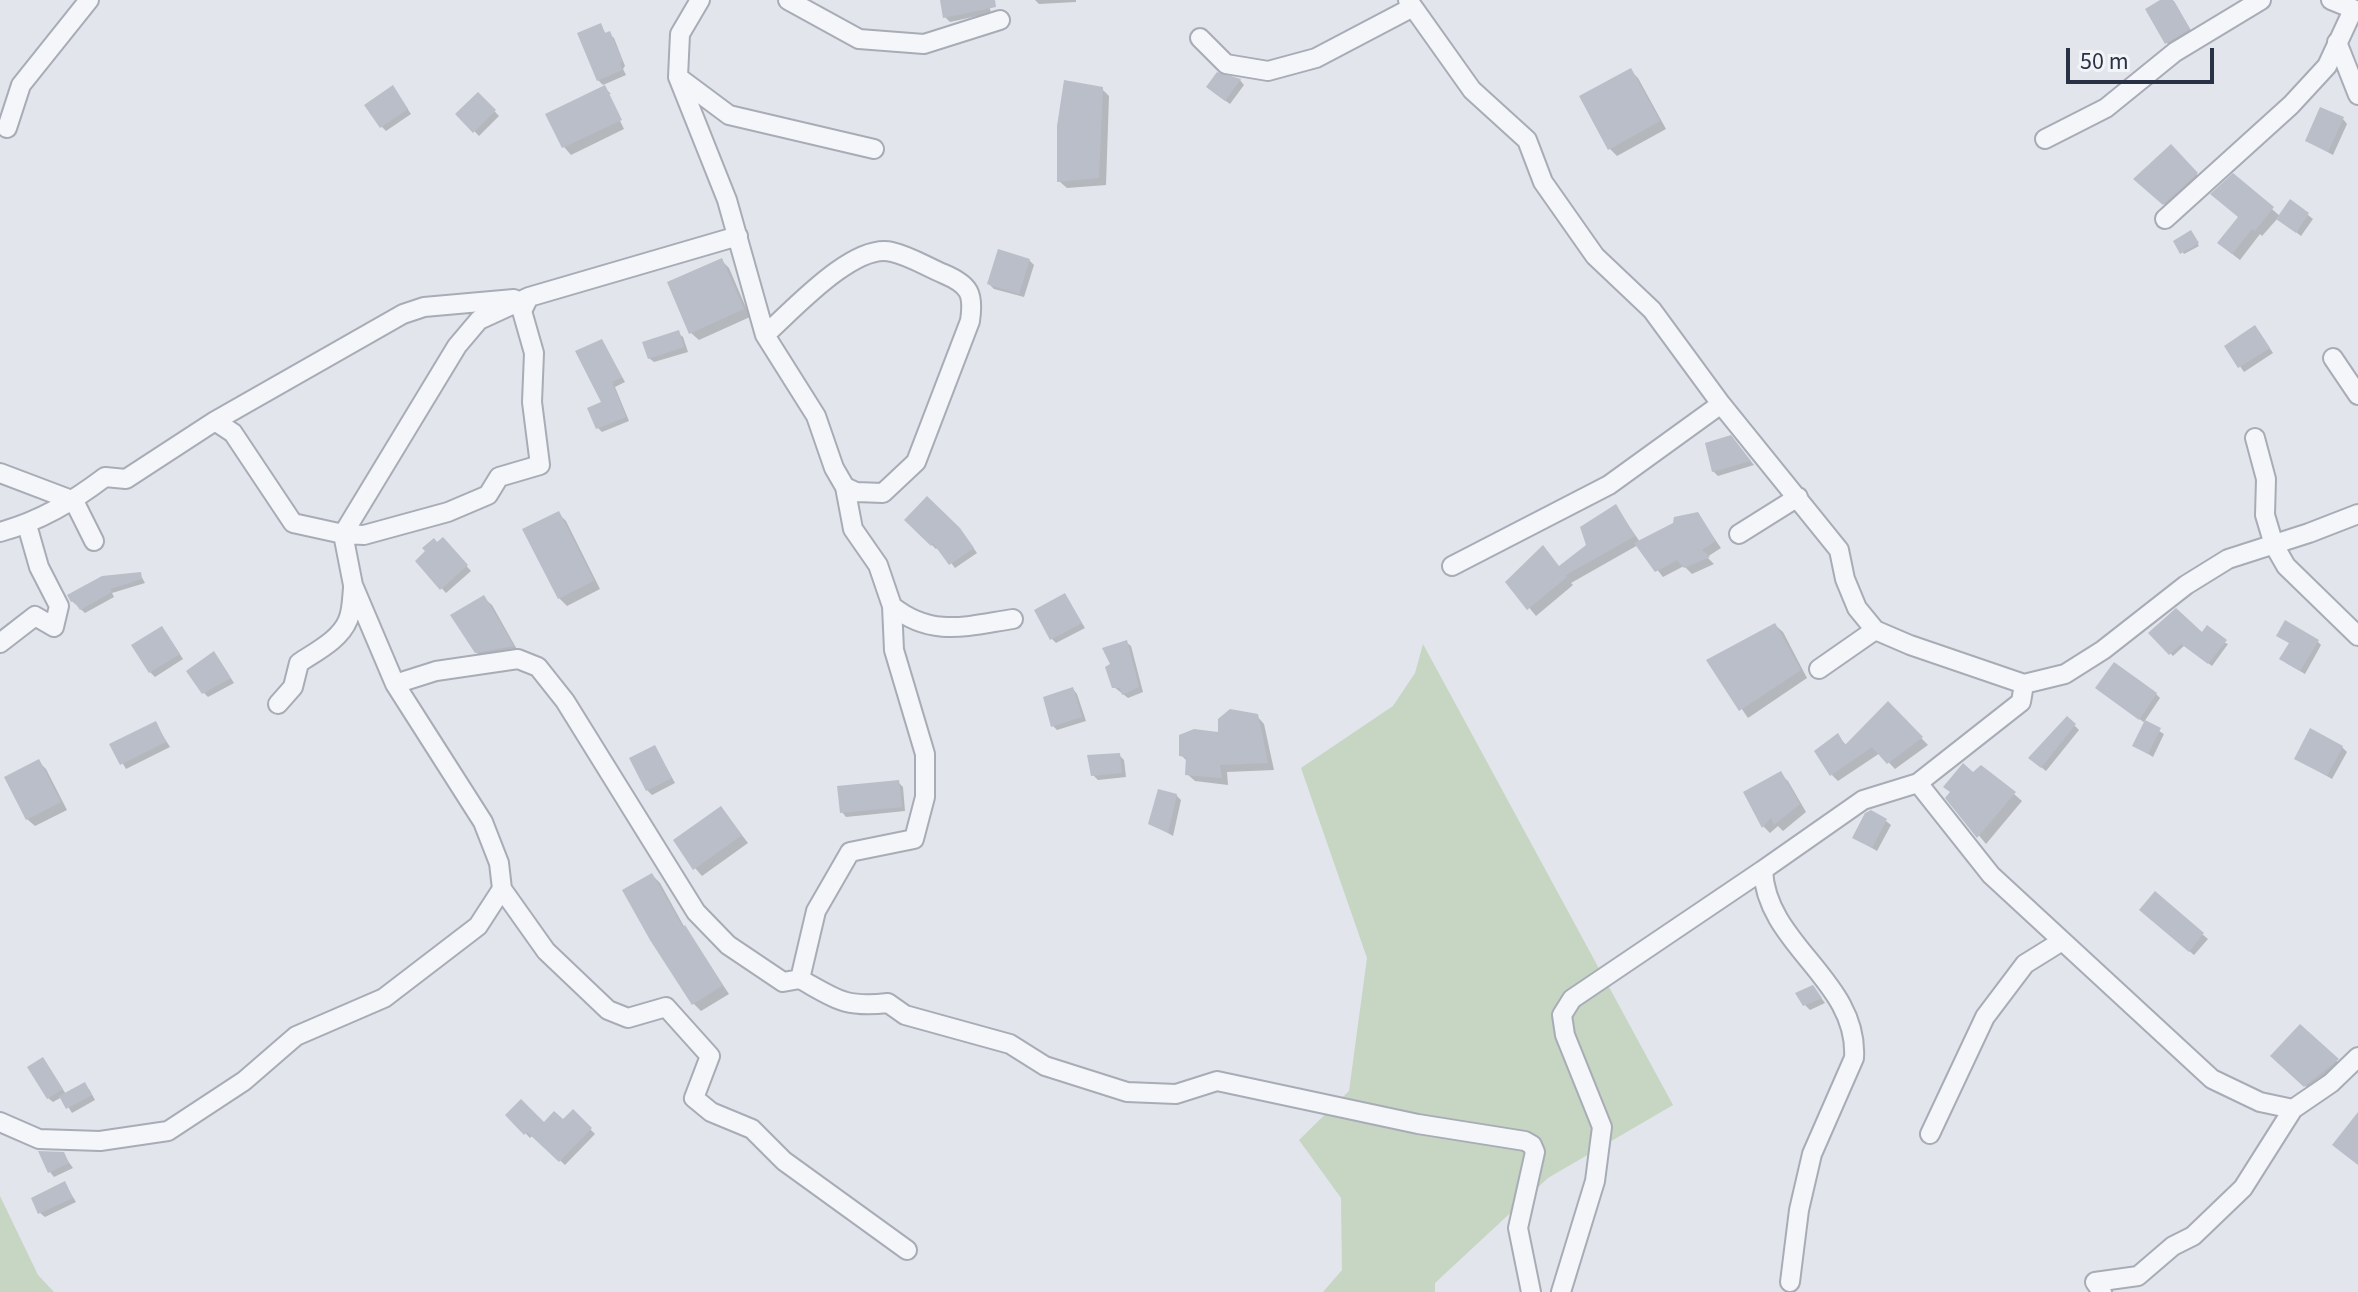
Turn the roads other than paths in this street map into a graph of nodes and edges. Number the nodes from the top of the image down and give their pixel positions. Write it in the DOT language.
graph roads {
  1 [pos="89,0"];
  2 [pos="700,0"];
  3 [pos="788,0"];
  4 [pos="2261,0"];
  5 [pos="2331,0"];
  6 [pos="1411,4"];
  7 [pos="2356,11"];
  8 [pos="1000,20"];
  9 [pos="1200,38"];
  10 [pos="2337,42"];
  11 [pos="678,77"];
  12 [pos="2358,95"];
  13 [pos="7,128"];
  14 [pos="2045,139"];
  15 [pos="874,149"];
  16 [pos="2165,219"];
  17 [pos="738,236"];
  18 [pos="529,297"];
  19 [pos="765,335"];
  20 [pos="2333,358"];
  21 [pos="2358,395"];
  22 [pos="1721,404"];
  23 [pos="215,421"];
  24 [pos="2255,438"];
  25 [pos="0,473"];
  26 [pos="845,487"];
  27 [pos="1798,497"];
  28 [pos="74,501"];
  29 [pos="2358,514"];
  30 [pos="27,525"];
  31 [pos="0,532"];
  32 [pos="343,534"];
  33 [pos="1739,534"];
  34 [pos="94,541"];
  35 [pos="2274,545"];
  36 [pos="1452,566"];
  37 [pos="353,585"];
  38 [pos="892,606"];
  39 [pos="1013,619"];
  40 [pos="1875,630"];
  41 [pos="2358,636"];
  42 [pos="0,643"];
  43 [pos="1819,669"];
  44 [pos="395,684"];
  45 [pos="2024,684"];
  46 [pos="278,704"];
  47 [pos="1918,783"];
  48 [pos="1763,870"];
  49 [pos="502,889"];
  50 [pos="2062,941"];
  51 [pos="800,979"];
  52 [pos="2358,1057"];
  53 [pos="2293,1109"];
  54 [pos="0,1122"];
  55 [pos="1930,1134"];
  56 [pos="907,1250"];
  57 [pos="1790,1282"];
  58 [pos="1531,1292"];
  59 [pos="1561,1292"];
  60 [pos="2102,1292"];
  1 -- 13 [label="street"];
  2 -- 11 [label="street"];
  3 -- 8 [label="street"];
  4 -- 14 [label="street"];
  5 -- 7 [label="street"];
  6 -- 9 [label="street"];
  6 -- 22 [label="street"];
  7 -- 10 [label="street"];
  10 -- 12 [label="street"];
  10 -- 16 [label="street"];
  11 -- 15 [label="street"];
  11 -- 17 [label="street"];
  17 -- 18 [label="street"];
  17 -- 19 [label="street"];
  18 -- 23 [label="street"];
  18 -- 32 [label="street"];
  18 -- 32 [label="street"];
  19 -- 26 [label="street"];
  19 -- 26 [label="street"];
  20 -- 21 [label="street"];
  22 -- 27 [label="street"];
  22 -- 36 [label="street"];
  23 -- 28 [label="street"];
  23 -- 32 [label="street"];
  24 -- 35 [label="street"];
  25 -- 28 [label="street"];
  26 -- 38 [label="street"];
  27 -- 33 [label="street"];
  27 -- 40 [label="street"];
  28 -- 30 [label="street"];
  28 -- 34 [label="street"];
  29 -- 35 [label="street"];
  30 -- 31 [label="street"];
  30 -- 42 [label="street"];
  32 -- 37 [label="street"];
  35 -- 41 [label="street"];
  35 -- 45 [label="street"];
  37 -- 44 [label="street"];
  37 -- 46 [label="street"];
  38 -- 39 [label="street"];
  38 -- 51 [label="street"];
  40 -- 43 [label="street"];
  40 -- 45 [label="street"];
  44 -- 49 [label="street"];
  44 -- 51 [label="street"];
  45 -- 47 [label="street"];
  47 -- 48 [label="street"];
  47 -- 50 [label="street"];
  48 -- 57 [label="street"];
  48 -- 59 [label="street"];
  49 -- 54 [label="street"];
  49 -- 56 [label="street"];
  50 -- 53 [label="street"];
  50 -- 55 [label="street"];
  51 -- 58 [label="street"];
  52 -- 53 [label="street"];
  53 -- 60 [label="street"];
}
